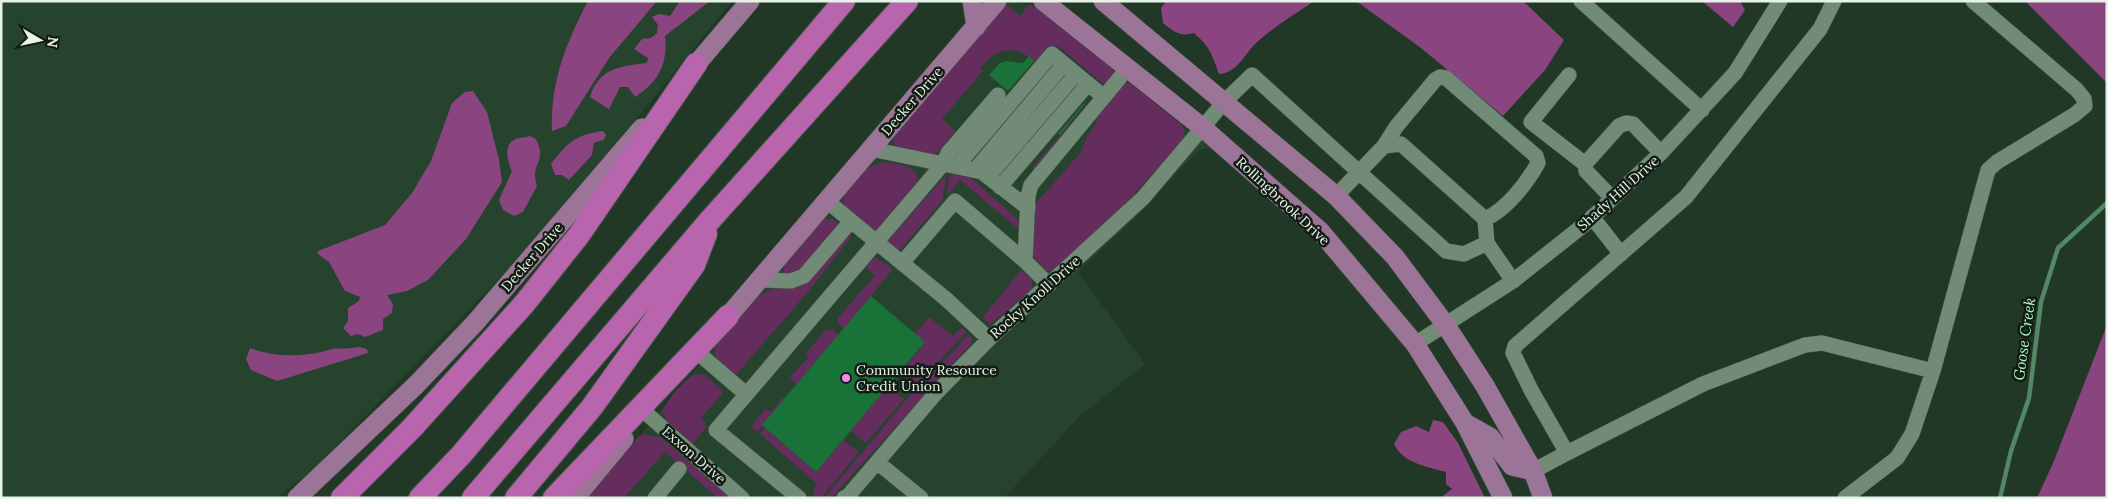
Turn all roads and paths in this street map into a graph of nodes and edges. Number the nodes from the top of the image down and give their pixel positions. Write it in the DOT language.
graph roads {
  1 [pos="750,1"];
  2 [pos="844,1"];
  3 [pos="972,1"];
  4 [pos="997,1"];
  5 [pos="1043,1"];
  6 [pos="1103,1"];
  7 [pos="1581,1"];
  8 [pos="1834,1"];
  9 [pos="1973,1"];
  10 [pos="1776,3"];
  11 [pos="903,6"];
  12 [pos="976,27"];
  13 [pos="696,64"];
  14 [pos="1127,70"];
  15 [pos="1569,75"];
  16 [pos="1080,77"];
  17 [pos="998,95"];
  18 [pos="1225,101"];
  19 [pos="1702,110"];
  20 [pos="1203,128"];
  21 [pos="1384,146"];
  22 [pos="871,149"];
  23 [pos="1661,153"];
  24 [pos="1585,164"];
  25 [pos="1359,171"];
  26 [pos="979,175"];
  27 [pos="1336,196"];
  28 [pos="1612,198"];
  29 [pos="827,201"];
  30 [pos="1028,208"];
  31 [pos="1592,217"];
  32 [pos="711,219"];
  33 [pos="1485,219"];
  34 [pos="851,221"];
  35 [pos="876,242"];
  36 [pos="1487,244"];
  37 [pos="1622,254"];
  38 [pos="1025,261"];
  39 [pos="902,263"];
  40 [pos="759,280"];
  41 [pos="1514,281"];
  42 [pos="1049,285"];
  43 [pos="728,316"];
  44 [pos="1445,324"];
  45 [pos="989,339"];
  46 [pos="1416,344"];
  47 [pos="698,352"];
  48 [pos="1933,371"];
  49 [pos="746,394"];
  50 [pos="646,413"];
  51 [pos="1465,423"];
  52 [pos="1567,453"];
  53 [pos="461,455"];
  54 [pos="877,462"];
  55 [pos="679,469"];
  56 [pos="1533,471"];
  57 [pos="847,497"];
  58 [pos="297,498"];
  59 [pos="342,498"];
  60 [pos="414,498"];
  61 [pos="420,498"];
  62 [pos="473,498"];
  63 [pos="516,498"];
  64 [pos="554,498"];
  65 [pos="575,498"];
  66 [pos="655,498"];
  67 [pos="742,498"];
  68 [pos="799,498"];
  69 [pos="921,498"];
  70 [pos="1503,498"];
  71 [pos="1544,498"];
  72 [pos="1846,498"];
  1 -- 13 [label="main road, Decker Drive"];
  2 -- 53 [label="highway"];
  3 -- 12 [label="main road"];
  4 -- 12 [label="main road, Decker Drive"];
  5 -- 14 [label="main road, Rollingbrook Drive"];
  6 -- 18 [label="main road"];
  7 -- 19 [label="street"];
  8 -- 37 [label="street"];
  9 -- 48 [label="street"];
  10 -- 19 [label="street, Shady Hill Drive"];
  11 -- 32 [label="highway"];
  12 -- 22 [label="main road, Decker Drive"];
  13 -- 58 [label="main road, Decker Drive"];
  13 -- 59 [label="highway"];
  14 -- 16 [label="street"];
  14 -- 20 [label="main road, Rollingbrook Drive"];
  15 -- 24 [label="street"];
  16 -- 26 [label="street"];
  16 -- 26 [label="street"];
  16 -- 26 [label="street"];
  16 -- 30 [label="street"];
  17 -- 26 [label="street"];
  18 -- 20 [label="street, Rocky Knoll Drive"];
  18 -- 25 [label="street, Rocky Knoll Drive"];
  18 -- 27 [label="main road"];
  19 -- 23 [label="street, Shady Hill Drive"];
  20 -- 42 [label="street, Rocky Knoll Drive"];
  20 -- 46 [label="main road, Rollingbrook Drive"];
  21 -- 25 [label="street"];
  21 -- 33 [label="street"];
  21 -- 33 [label="street"];
  22 -- 26 [label="street"];
  22 -- 29 [label="main road, Decker Drive"];
  23 -- 24 [label="street"];
  23 -- 28 [label="street, Shady Hill Drive"];
  24 -- 28 [label="street"];
  25 -- 27 [label="street"];
  25 -- 36 [label="street"];
  26 -- 30 [label="street"];
  26 -- 35 [label="street"];
  27 -- 44 [label="main road"];
  28 -- 31 [label="street, Shady Hill Drive"];
  29 -- 34 [label="street"];
  29 -- 40 [label="main road, Decker Drive"];
  30 -- 38 [label="street"];
  31 -- 37 [label="street"];
  31 -- 41 [label="street, Shady Hill Drive"];
  32 -- 62 [label="highway"];
  32 -- 63 [label="highway"];
  33 -- 36 [label="street"];
  34 -- 35 [label="street"];
  34 -- 40 [label="street"];
  35 -- 39 [label="street"];
  35 -- 49 [label="street"];
  36 -- 41 [label="street"];
  37 -- 52 [label="street"];
  38 -- 39 [label="street"];
  38 -- 42 [label="street"];
  39 -- 45 [label="street"];
  40 -- 43 [label="main road, Decker Drive"];
  41 -- 44 [label="street, Shady Hill Drive"];
  42 -- 45 [label="street, Rocky Knoll Drive"];
  43 -- 47 [label="main road, Decker Drive"];
  43 -- 64 [label="highway"];
  44 -- 46 [label="street, Shady Hill Drive"];
  44 -- 56 [label="main road"];
  45 -- 54 [label="street, Rocky Knoll Drive"];
  46 -- 51 [label="main road, Rollingbrook Drive"];
  47 -- 49 [label="street"];
  47 -- 50 [label="main road, Decker Drive"];
  48 -- 52 [label="street"];
  48 -- 72 [label="street"];
  49 -- 68 [label="street"];
  50 -- 65 [label="main road, Decker Drive"];
  50 -- 67 [label="street, Exxon Drive"];
  51 -- 56 [label="main road"];
  51 -- 70 [label="main road, Rollingbrook Drive"];
  52 -- 56 [label="street"];
  53 -- 60 [label="highway"];
  53 -- 61 [label="highway"];
  54 -- 57 [label="street, Rocky Knoll Drive"];
  54 -- 69 [label="street"];
  55 -- 66 [label="street"];
  56 -- 71 [label="main road"];
}
